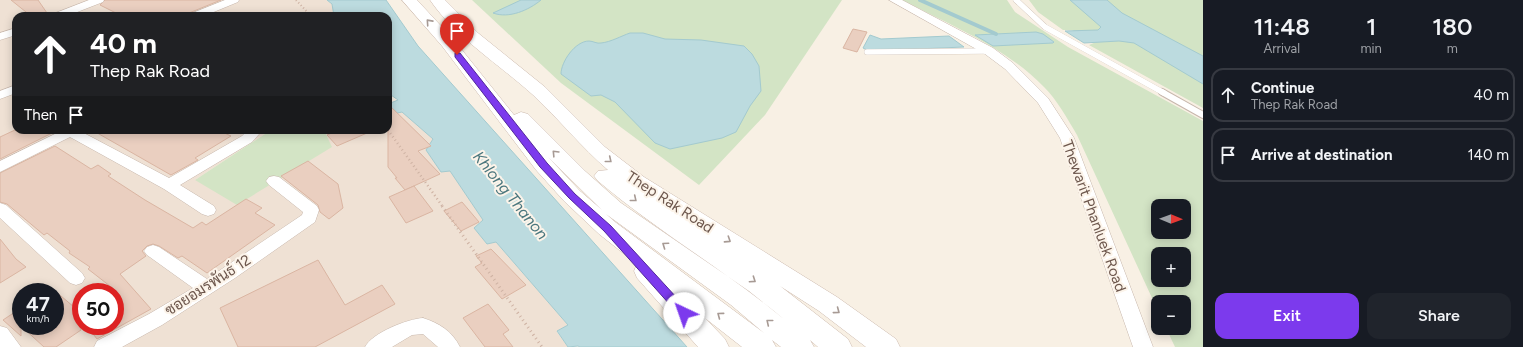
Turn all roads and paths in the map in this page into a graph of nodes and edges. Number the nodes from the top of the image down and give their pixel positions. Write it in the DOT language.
graph roads {
  1 [pos="99,0"];
  2 [pos="234,0"];
  3 [pos="296,0"];
  4 [pos="409,0"];
  5 [pos="437,0"];
  6 [pos="894,0"];
  7 [pos="1016,0"];
  8 [pos="68,12"];
  9 [pos="204,12"];
  10 [pos="306,12"];
  11 [pos="12,32"];
  12 [pos="472,36"];
  13 [pos="0,37"];
  14 [pos="448,43"];
  15 [pos="985,49"];
  16 [pos="867,52"];
  17 [pos="12,91"];
  18 [pos="0,96"];
  19 [pos="515,98"];
  20 [pos="1203,115"];
  21 [pos="67,134"];
  22 [pos="78,134"];
  23 [pos="253,134"];
  24 [pos="391,134"];
  25 [pos="0,167"];
  26 [pos="274,181"];
  27 [pos="169,185"];
  28 [pos="0,209"];
  29 [pos="208,210"];
  30 [pos="607,228"];
  31 [pos="154,251"];
  32 [pos="76,278"];
  33 [pos="206,288"];
  34 [pos="0,334"];
  35 [pos="10,347"];
  36 [pos="104,347"];
  37 [pos="375,347"];
  38 [pos="450,347"];
  39 [pos="542,347"];
  40 [pos="715,347"];
  41 [pos="762,347"];
  42 [pos="800,347"];
  43 [pos="838,347"];
  44 [pos="886,347"];
  45 [pos="1143,347"];
  1 -- 8 [label="street"];
  2 -- 9 [label="street"];
  3 -- 10 [label="path"];
  14 -- 4 [label="main road, Thep Rak Road, one-way"];
  5 -- 12 [label="main road, Thep Rak Road"];
  6 -- 15 [label="street, Thewarit Phanluek Road"];
  7 -- 20 [label="lane"];
  11 -- 13 [label="street"];
  12 -- 19 [label="main road, Thep Rak Road"];
  12 -- 44 [label="main road, Thep Rak Road, one-way"];
  14 -- 19 [label="main road, Thep Rak Road"];
  14 -- 30 [label="main road, Thep Rak Road"];
  15 -- 16 [label="lane"];
  15 -- 45 [label="street, Thewarit Phanluek Road"];
  17 -- 18 [label="street"];
  42 -- 19 [label="main road, Thep Rak Road, one-way"];
  19 -- 43 [label="main road, Thep Rak Road, one-way"];
  21 -- 25 [label="street"];
  22 -- 27 [label="street"];
  23 -- 27 [label="street"];
  24 -- 39 [label="path"];
  26 -- 33 [label="street, ซอยอมรพันธ์ 12"];
  27 -- 29 [label="street"];
  28 -- 32 [label="street"];
  30 -- 40 [label="main road"];
  41 -- 30 [label="main road, Thep Rak Road, one-way"];
  31 -- 33 [label="street"];
  33 -- 36 [label="street, ซอยอมรพันธ์ 12"];
  34 -- 35 [label="street"];
  37 -- 38 [label="street"];
}
